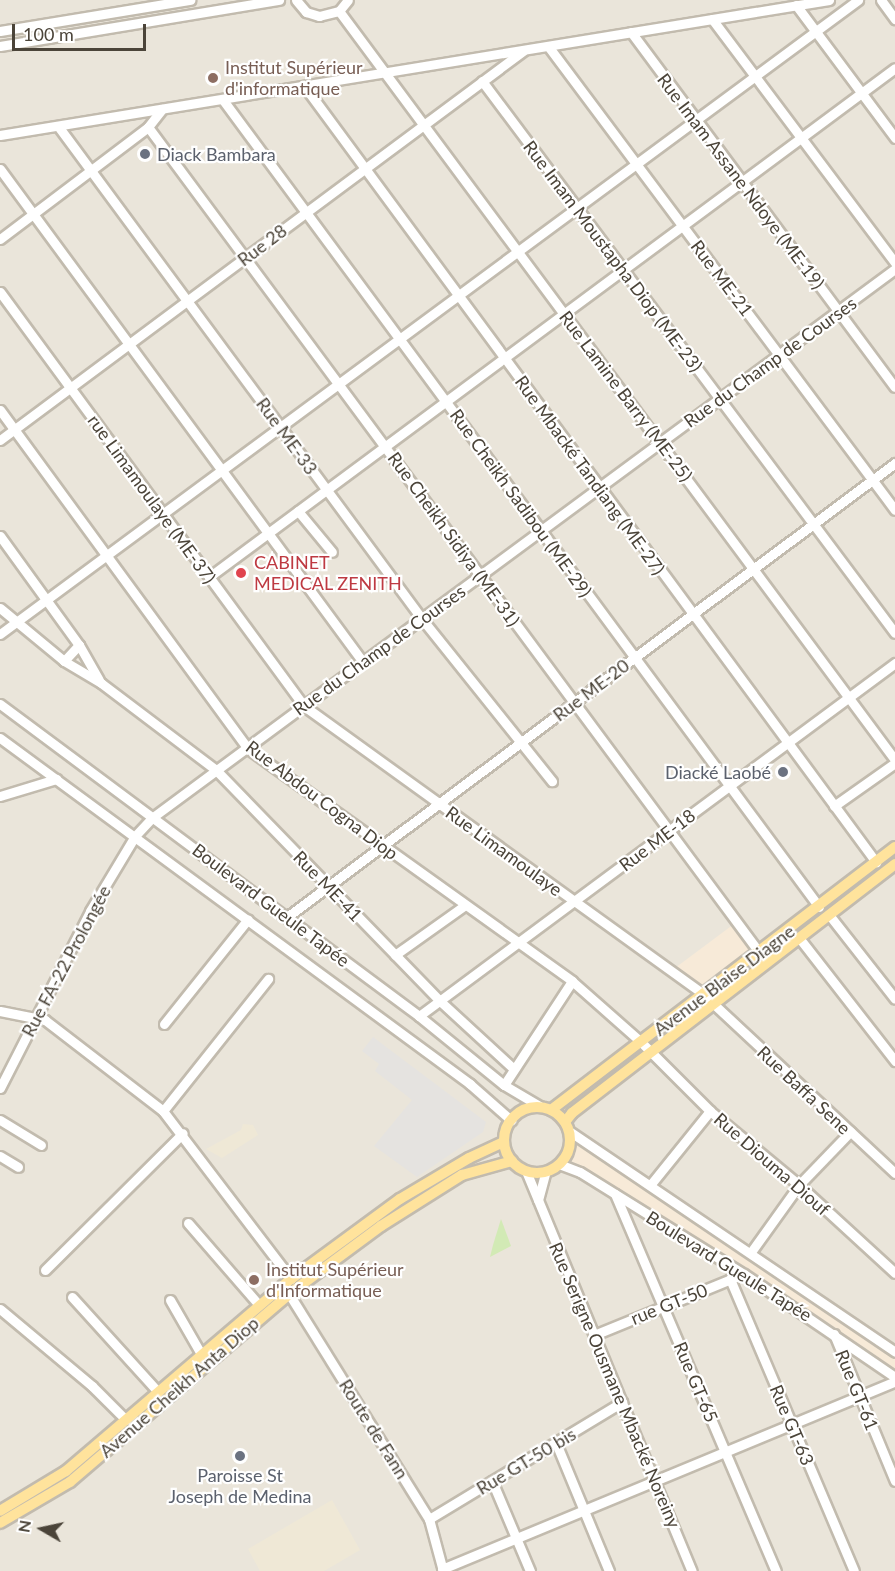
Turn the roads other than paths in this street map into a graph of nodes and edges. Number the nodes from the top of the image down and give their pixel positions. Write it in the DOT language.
graph roads {
  1 [pos="190,0"];
  2 [pos="279,0"];
  3 [pos="296,0"];
  4 [pos="348,0"];
  5 [pos="829,0"];
  6 [pos="858,0"];
  7 [pos="881,0"];
  8 [pos="796,5"];
  9 [pos="339,11"];
  10 [pos="712,19"];
  11 [pos="895,19"];
  12 [pos="815,31"];
  13 [pos="0,32"];
  14 [pos="630,32"];
  15 [pos="0,46"];
  16 [pos="548,46"];
  17 [pos="524,50"];
  18 [pos="895,68"];
  19 [pos="386,73"];
  20 [pos="755,76"];
  21 [pos="482,81"];
  22 [pos="305,87"];
  23 [pos="862,93"];
  24 [pos="223,100"];
  25 [pos="162,109"];
  26 [pos="695,120"];
  27 [pos="424,124"];
  28 [pos="58,126"];
  29 [pos="148,127"];
  30 [pos="0,135"];
  31 [pos="801,138"];
  32 [pos="895,138"];
  33 [pos="636,164"];
  34 [pos="365,168"];
  35 [pos="0,169"];
  36 [pos="91,170"];
  37 [pos="742,182"];
  38 [pos="577,207"];
  39 [pos="306,212"];
  40 [pos="33,214"];
  41 [pos="682,226"];
  42 [pos="0,239"];
  43 [pos="518,251"];
  44 [pos="245,257"];
  45 [pos="895,264"];
  46 [pos="895,269"];
  47 [pos="623,270"];
  48 [pos="0,292"];
  49 [pos="458,295"];
  50 [pos="188,300"];
  51 [pos="839,311"];
  52 [pos="564,314"];
  53 [pos="399,339"];
  54 [pos="128,345"];
  55 [pos="780,354"];
  56 [pos="504,358"];
  57 [pos="339,383"];
  58 [pos="71,387"];
  59 [pos="895,387"];
  60 [pos="720,399"];
  61 [pos="446,401"];
  62 [pos="0,410"];
  63 [pos="280,426"];
  64 [pos="15,429"];
  65 [pos="0,440"];
  66 [pos="660,443"];
  67 [pos="385,446"];
  68 [pos="895,464"];
  69 [pos="222,469"];
  70 [pos="873,480"];
  71 [pos="600,487"];
  72 [pos="327,489"];
  73 [pos="895,510"];
  74 [pos="297,511"];
  75 [pos="163,513"];
  76 [pos="814,524"];
  77 [pos="541,531"];
  78 [pos="268,532"];
  79 [pos="0,537"];
  80 [pos="332,552"];
  81 [pos="104,556"];
  82 [pos="753,569"];
  83 [pos="481,575"];
  84 [pos="209,576"];
  85 [pos="45,600"];
  86 [pos="0,608"];
  87 [pos="693,614"];
  88 [pos="422,619"];
  89 [pos="18,620"];
  90 [pos="895,633"];
  91 [pos="0,634"];
  92 [pos="79,645"];
  93 [pos="634,658"];
  94 [pos="64,661"];
  95 [pos="363,662"];
  96 [pos="895,663"];
  97 [pos="100,683"];
  98 [pos="849,698"];
  99 [pos="574,702"];
  100 [pos="0,705"];
  101 [pos="304,706"];
  102 [pos="0,738"];
  103 [pos="520,743"];
  104 [pos="788,743"];
  105 [pos="247,748"];
  106 [pos="895,761"];
  107 [pos="216,770"];
  108 [pos="56,779"];
  109 [pos="552,781"];
  110 [pos="729,786"];
  111 [pos="0,796"];
  112 [pos="438,804"];
  113 [pos="834,806"];
  114 [pos="153,817"];
  115 [pos="669,831"];
  116 [pos="135,836"];
  117 [pos="382,846"];
  118 [pos="895,847"];
  119 [pos="876,862"];
  120 [pos="895,864"];
  121 [pos="327,886"];
  122 [pos="574,902"];
  123 [pos="465,905"];
  124 [pos="819,907"];
  125 [pos="830,916"];
  126 [pos="287,917"];
  127 [pos="248,919"];
  128 [pos="800,939"];
  129 [pos="518,943"];
  130 [pos="759,952"];
  131 [pos="395,955"];
  132 [pos="268,979"];
  133 [pos="572,981"];
  134 [pos="704,995"];
  135 [pos="895,999"];
  136 [pos="440,1001"];
  137 [pos="713,1006"];
  138 [pos="0,1011"];
  139 [pos="38,1016"];
  140 [pos="419,1016"];
  141 [pos="164,1024"];
  142 [pos="641,1042"];
  143 [pos="650,1054"];
  144 [pos="895,1061"];
  145 [pos="514,1069"];
  146 [pos="590,1083"];
  147 [pos="504,1084"];
  148 [pos="0,1088"];
  149 [pos="598,1093"];
  150 [pos="546,1108"];
  151 [pos="163,1111"];
  152 [pos="710,1111"];
  153 [pos="0,1120"];
  154 [pos="511,1120"];
  155 [pos="567,1127"];
  156 [pos="850,1132"];
  157 [pos="183,1133"];
  158 [pos="504,1142"];
  159 [pos="41,1145"];
  160 [pos="0,1156"];
  161 [pos="512,1161"];
  162 [pos="559,1164"];
  163 [pos="18,1167"];
  164 [pos="526,1171"];
  165 [pos="546,1172"];
  166 [pos="895,1173"];
  167 [pos="651,1184"];
  168 [pos="799,1185"];
  169 [pos="615,1194"];
  170 [pos="538,1200"];
  171 [pos="188,1223"];
  172 [pos="751,1252"];
  173 [pos="45,1270"];
  174 [pos="895,1273"];
  175 [pos="744,1274"];
  176 [pos="291,1279"];
  177 [pos="730,1279"];
  178 [pos="289,1294"];
  179 [pos="72,1297"];
  180 [pos="171,1300"];
  181 [pos="259,1305"];
  182 [pos="664,1305"];
  183 [pos="0,1309"];
  184 [pos="834,1333"];
  185 [pos="594,1335"];
  186 [pos="895,1352"];
  187 [pos="201,1354"];
  188 [pos="895,1377"];
  189 [pos="895,1381"];
  190 [pos="158,1392"];
  191 [pos="860,1396"];
  192 [pos="622,1402"];
  193 [pos="126,1420"];
  194 [pos="792,1424"];
  195 [pos="556,1443"];
  196 [pos="725,1452"];
  197 [pos="655,1480"];
  198 [pos="492,1481"];
  199 [pos="895,1481"];
  200 [pos="585,1510"];
  201 [pos="0,1511"];
  202 [pos="429,1519"];
  203 [pos="0,1523"];
  204 [pos="516,1538"];
  205 [pos="443,1570"];
  206 [pos="530,1571"];
  207 [pos="609,1571"];
  208 [pos="692,1571"];
  209 [pos="776,1571"];
  210 [pos="854,1571"];
  1 -- 13 [label="street"];
  2 -- 15 [label="street"];
  3 -- 9 [label="street"];
  4 -- 9 [label="street"];
  5 -- 8 [label="street"];
  6 -- 12 [label="street"];
  7 -- 11 [label="street"];
  8 -- 10 [label="street"];
  8 -- 12 [label="street"];
  9 -- 19 [label="street, Rue Lamine Barry (ME-25)"];
  10 -- 14 [label="street"];
  10 -- 20 [label="street"];
  12 -- 20 [label="street"];
  12 -- 23 [label="street"];
  14 -- 16 [label="street"];
  14 -- 26 [label="street, Rue Imam Assane Ndoye (ME-19)"];
  16 -- 17 [label="street"];
  16 -- 33 [label="street, Rue ME-21"];
  17 -- 19 [label="street"];
  17 -- 21 [label="street, Rue 28"];
  18 -- 23 [label="street"];
  19 -- 22 [label="street"];
  19 -- 27 [label="street, Rue Lamine Barry (ME-25)"];
  20 -- 26 [label="street"];
  20 -- 31 [label="street"];
  21 -- 27 [label="street, Rue 28"];
  21 -- 38 [label="street, Rue Imam Moustapha Diop (ME-23)"];
  22 -- 24 [label="street"];
  22 -- 34 [label="street, Rue Mbacké Tandiang (ME-27)"];
  23 -- 31 [label="street"];
  23 -- 32 [label="street"];
  24 -- 25 [label="street"];
  24 -- 39 [label="street, Rue Cheikh Sadibou (ME-29)"];
  25 -- 28 [label="street"];
  25 -- 29 [label="street"];
  26 -- 33 [label="street"];
  26 -- 37 [label="street, Rue Imam Assane Ndoye (ME-19)"];
  27 -- 34 [label="street, Rue 28"];
  27 -- 43 [label="street, Rue Lamine Barry (ME-25)"];
  28 -- 30 [label="street"];
  28 -- 36 [label="street, Rue ME-33"];
  29 -- 36 [label="street"];
  29 -- 44 [label="street, Rue Cheikh Sidiya (ME-31)"];
  31 -- 37 [label="street"];
  31 -- 45 [label="street"];
  33 -- 38 [label="street"];
  33 -- 41 [label="street, Rue ME-21"];
  34 -- 39 [label="street, Rue 28"];
  34 -- 49 [label="street, Rue Mbacké Tandiang (ME-27)"];
  35 -- 40 [label="street"];
  36 -- 40 [label="street"];
  36 -- 50 [label="street, Rue ME-33"];
  37 -- 41 [label="street"];
  37 -- 51 [label="street, Rue Imam Assane Ndoye (ME-19)"];
  38 -- 43 [label="street"];
  38 -- 47 [label="street, Rue Imam Moustapha Diop (ME-23)"];
  39 -- 44 [label="street, Rue 28"];
  39 -- 53 [label="street, Rue Cheikh Sadibou (ME-29)"];
  40 -- 42 [label="street"];
  40 -- 54 [label="street"];
  41 -- 47 [label="street"];
  41 -- 55 [label="street, Rue ME-21"];
  43 -- 49 [label="street"];
  43 -- 52 [label="street, Rue Lamine Barry (ME-25)"];
  44 -- 50 [label="street, Rue 28"];
  44 -- 57 [label="street, Rue Cheikh Sidiya (ME-31)"];
  46 -- 51 [label="street, Rue du Champ de Courses"];
  47 -- 52 [label="street"];
  47 -- 60 [label="street, Rue Imam Moustapha Diop (ME-23)"];
  48 -- 58 [label="street, rue Limamoulaye (ME-37)"];
  49 -- 53 [label="street"];
  49 -- 56 [label="street, Rue Mbacké Tandiang (ME-27)"];
  50 -- 54 [label="street, Rue 28"];
  50 -- 63 [label="street, Rue ME-33"];
  51 -- 55 [label="street, Rue du Champ de Courses"];
  51 -- 59 [label="street, Rue Imam Assane Ndoye (ME-19)"];
  52 -- 56 [label="street"];
  52 -- 66 [label="street, Rue Lamine Barry (ME-25)"];
  53 -- 57 [label="street"];
  53 -- 61 [label="street, Rue Cheikh Sadibou (ME-29)"];
  54 -- 58 [label="street, Rue 28"];
  54 -- 69 [label="street"];
  55 -- 60 [label="street, Rue du Champ de Courses"];
  55 -- 70 [label="street, Rue ME-21"];
  56 -- 61 [label="street"];
  56 -- 71 [label="street, Rue Mbacké Tandiang (ME-27)"];
  57 -- 63 [label="street"];
  57 -- 67 [label="street, Rue Cheikh Sidiya (ME-31)"];
  58 -- 64 [label="street, Rue 28"];
  58 -- 75 [label="street, rue Limamoulaye (ME-37)"];
  60 -- 66 [label="street, Rue du Champ de Courses"];
  60 -- 76 [label="street, Rue Imam Moustapha Diop (ME-23)"];
  61 -- 67 [label="street"];
  61 -- 77 [label="street, Rue Cheikh Sadibou (ME-29)"];
  62 -- 64 [label="street, Rue Abdou Cogna Diop"];
  63 -- 69 [label="street"];
  63 -- 72 [label="street, Rue ME-33"];
  64 -- 65 [label="street, Rue 28"];
  64 -- 81 [label="street, Rue Abdou Cogna Diop"];
  66 -- 71 [label="street, Rue du Champ de Courses"];
  66 -- 82 [label="street, Rue Lamine Barry (ME-25)"];
  67 -- 72 [label="street"];
  67 -- 83 [label="street, Rue Cheikh Sidiya (ME-31)"];
  68 -- 70 [label="street, Rue ME-20"];
  69 -- 75 [label="street"];
  69 -- 78 [label="street"];
  70 -- 73 [label="street, Rue ME-21"];
  70 -- 76 [label="street, Rue ME-20"];
  71 -- 77 [label="street, Rue du Champ de Courses"];
  71 -- 87 [label="street, Rue Mbacké Tandiang (ME-27)"];
  72 -- 74 [label="street"];
  72 -- 88 [label="street, Rue ME-33"];
  74 -- 78 [label="street"];
  74 -- 80 [label="street"];
  75 -- 81 [label="street"];
  75 -- 84 [label="street, rue Limamoulaye (ME-37)"];
  76 -- 82 [label="street, Rue ME-20"];
  76 -- 90 [label="street, Rue Imam Moustapha Diop (ME-23)"];
  77 -- 83 [label="street, Rue du Champ de Courses"];
  77 -- 93 [label="street, Rue Cheikh Sadibou (ME-29)"];
  78 -- 84 [label="street"];
  78 -- 95 [label="street"];
  79 -- 85 [label="street"];
  81 -- 85 [label="street"];
  81 -- 105 [label="street, Rue Abdou Cogna Diop"];
  82 -- 87 [label="street, Rue ME-20"];
  82 -- 98 [label="street, Rue Lamine Barry (ME-25)"];
  83 -- 88 [label="street, Rue du Champ de Courses"];
  83 -- 99 [label="street, Rue Cheikh Sidiya (ME-31)"];
  84 -- 101 [label="street, rue Limamoulaye (ME-37)"];
  85 -- 89 [label="street"];
  85 -- 92 [label="street"];
  86 -- 89 [label="street, Rue ME-41"];
  87 -- 93 [label="street, Rue ME-20"];
  87 -- 104 [label="street, Rue Mbacké Tandiang (ME-27)"];
  88 -- 95 [label="street, Rue du Champ de Courses"];
  88 -- 103 [label="street, Rue ME-33"];
  89 -- 91 [label="street"];
  89 -- 94 [label="street, Rue ME-41"];
  92 -- 94 [label="street"];
  92 -- 97 [label="street"];
  93 -- 99 [label="street, Rue ME-20"];
  93 -- 110 [label="street, Rue Cheikh Sadibou (ME-29)"];
  94 -- 97 [label="street, Rue ME-41"];
  95 -- 101 [label="street, Rue du Champ de Courses"];
  96 -- 98 [label="street, Rue ME-18"];
  97 -- 107 [label="street, Rue ME-41"];
  98 -- 104 [label="street, Rue ME-18"];
  98 -- 106 [label="street, Rue Lamine Barry (ME-25)"];
  99 -- 103 [label="street, Rue ME-20"];
  99 -- 115 [label="street, Rue Cheikh Sidiya (ME-31)"];
  100 -- 114 [label="street, Boulevard Gueule Tapée"];
  101 -- 105 [label="street, Rue du Champ de Courses"];
  101 -- 112 [label="street, Rue Limamoulaye"];
  102 -- 108 [label="street, Boulevard Gueule Tapée"];
  103 -- 109 [label="street, Rue ME-33"];
  103 -- 112 [label="street, Rue ME-20"];
  104 -- 110 [label="street, Rue ME-18"];
  104 -- 113 [label="street, Rue Mbacké Tandiang (ME-27)"];
  105 -- 107 [label="street, Rue du Champ de Courses"];
  105 -- 117 [label="street, Rue Abdou Cogna Diop"];
  106 -- 113 [label="street"];
  107 -- 114 [label="street, Rue du Champ de Courses"];
  107 -- 121 [label="street, Rue ME-41"];
  108 -- 111 [label="street"];
  108 -- 116 [label="street, Boulevard Gueule Tapée"];
  110 -- 115 [label="street, Rue ME-18"];
  110 -- 124 [label="street, Rue Cheikh Sadibou (ME-29)"];
  112 -- 117 [label="street, Rue ME-20"];
  112 -- 122 [label="street, Rue Limamoulaye"];
  113 -- 119 [label="street, Rue Mbacké Tandiang (ME-27)"];
  114 -- 116 [label="street, Rue FA-22 Prolongée"];
  114 -- 126 [label="street, Boulevard Gueule Tapée"];
  115 -- 122 [label="street, Rue ME-18"];
  115 -- 130 [label="street, Rue Cheikh Sidiya (ME-31)"];
  116 -- 127 [label="street, Boulevard Gueule Tapée"];
  116 -- 139 [label="street, Rue FA-22 Prolongée"];
  117 -- 121 [label="street, Rue ME-20"];
  117 -- 123 [label="street, Rue Abdou Cogna Diop"];
  118 -- 119 [label="main road, Avenue Blaise Diagne"];
  119 -- 124 [label="main road, Avenue Blaise Diagne"];
  120 -- 125 [label="main road, Avenue Blaise Diagne"];
  121 -- 126 [label="street, Rue ME-20"];
  121 -- 131 [label="street, Rue ME-41"];
  122 -- 129 [label="street, Rue ME-18"];
  122 -- 134 [label="street, Rue Limamoulaye"];
  123 -- 129 [label="street, Rue Abdou Cogna Diop"];
  123 -- 131 [label="street"];
  124 -- 130 [label="main road, Avenue Blaise Diagne"];
  125 -- 128 [label="main road, Avenue Blaise Diagne"];
  125 -- 135 [label="street"];
  126 -- 140 [label="street, Boulevard Gueule Tapée"];
  127 -- 141 [label="street"];
  127 -- 154 [label="street, Boulevard Gueule Tapée"];
  128 -- 137 [label="main road, Avenue Blaise Diagne"];
  128 -- 144 [label="street"];
  129 -- 133 [label="street, Rue Abdou Cogna Diop"];
  129 -- 136 [label="street, Rue ME-18"];
  130 -- 134 [label="main road, Avenue Blaise Diagne"];
  131 -- 136 [label="street, Rue ME-41"];
  132 -- 151 [label="street"];
  133 -- 142 [label="street, Rue Abdou Cogna Diop"];
  133 -- 145 [label="street"];
  134 -- 137 [label="street, Rue Limamoulaye"];
  134 -- 142 [label="main road, Avenue Blaise Diagne"];
  136 -- 140 [label="street, Rue ME-18"];
  136 -- 145 [label="street, Rue ME-41"];
  137 -- 143 [label="main road, Avenue Blaise Diagne"];
  137 -- 156 [label="street, Rue Baffa Sene"];
  138 -- 139 [label="street"];
  139 -- 148 [label="street, Rue FA-22 Prolongée"];
  139 -- 151 [label="street"];
  140 -- 147 [label="street, Boulevard Gueule Tapée"];
  142 -- 143 [label="street, Rue Diouma Diouf"];
  142 -- 146 [label="main road, Avenue Blaise Diagne"];
  143 -- 149 [label="main road, Avenue Blaise Diagne"];
  143 -- 152 [label="street, Rue Diouma Diouf"];
  145 -- 147 [label="street"];
  146 -- 149 [label="main road"];
  146 -- 150 [label="main road, Avenue Blaise Diagne"];
  147 -- 150 [label="street, Boulevard Gueule Tapée"];
  149 -- 155 [label="main road, Avenue Blaise Diagne"];
  150 -- 154 [label="main road"];
  150 -- 155 [label="main road"];
  151 -- 157 [label="street"];
  152 -- 167 [label="street"];
  152 -- 168 [label="street, Rue Diouma Diouf"];
  153 -- 159 [label="street"];
  154 -- 158 [label="main road"];
  155 -- 162 [label="main road"];
  155 -- 167 [label="street, Boulevard Gueule Tapée"];
  156 -- 166 [label="street, Rue Baffa Sene"];
  156 -- 168 [label="street"];
  157 -- 173 [label="street"];
  157 -- 176 [label="street"];
  158 -- 161 [label="main road"];
  158 -- 176 [label="main road, Avenue Cheikh Anta Diop"];
  160 -- 163 [label="street"];
  161 -- 164 [label="main road"];
  161 -- 178 [label="main road, Avenue Cheikh Anta Diop"];
  162 -- 165 [label="main road"];
  162 -- 169 [label="street, Boulevard Gueule Tapée"];
  164 -- 165 [label="main road"];
  164 -- 170 [label="street"];
  165 -- 170 [label="street"];
  167 -- 172 [label="street, Boulevard Gueule Tapée"];
  168 -- 172 [label="street"];
  168 -- 174 [label="street, Rue Diouma Diouf"];
  169 -- 175 [label="street, Boulevard Gueule Tapée"];
  169 -- 182 [label="street, Rue GT-65"];
  170 -- 185 [label="street, Rue Serigne Ousmane Mbacké Noreiny"];
  171 -- 181 [label="street"];
  172 -- 186 [label="street, Boulevard Gueule Tapée"];
  175 -- 177 [label="street, rue GT-50"];
  175 -- 184 [label="street, Boulevard Gueule Tapée"];
  176 -- 181 [label="main road, Avenue Cheikh Anta Diop"];
  177 -- 182 [label="street, rue GT-50"];
  177 -- 194 [label="street, Rue GT-63"];
  178 -- 202 [label="street, Route de Fann"];
  178 -- 203 [label="main road, Avenue Cheikh Anta Diop"];
  179 -- 190 [label="street"];
  180 -- 187 [label="street"];
  181 -- 187 [label="main road, Avenue Cheikh Anta Diop"];
  182 -- 185 [label="street, rue GT-50"];
  182 -- 196 [label="street, Rue GT-65"];
  183 -- 193 [label="street"];
  184 -- 188 [label="street, Boulevard Gueule Tapée"];
  184 -- 191 [label="street, Rue GT-61"];
  185 -- 192 [label="street, Rue Serigne Ousmane Mbacké Noreiny"];
  187 -- 190 [label="main road, Avenue Cheikh Anta Diop"];
  189 -- 191 [label="street"];
  190 -- 193 [label="main road, Avenue Cheikh Anta Diop"];
  191 -- 194 [label="street"];
  191 -- 199 [label="street, Rue GT-61"];
  192 -- 195 [label="street, Rue GT-50 bis"];
  192 -- 197 [label="street, Rue Serigne Ousmane Mbacké Noreiny"];
  193 -- 201 [label="main road, Avenue Cheikh Anta Diop"];
  194 -- 196 [label="street"];
  194 -- 210 [label="street, Rue GT-63"];
  195 -- 198 [label="street, Rue GT-50 bis"];
  195 -- 200 [label="street"];
  196 -- 197 [label="street"];
  196 -- 209 [label="street, Rue GT-65"];
  197 -- 200 [label="street"];
  197 -- 208 [label="street, Rue Serigne Ousmane Mbacké Noreiny"];
  198 -- 202 [label="street, Rue GT-50 bis"];
  198 -- 204 [label="street"];
  200 -- 204 [label="street"];
  200 -- 207 [label="street"];
  202 -- 205 [label="street, Route de Fann"];
  204 -- 205 [label="street"];
  204 -- 206 [label="street"];
}
